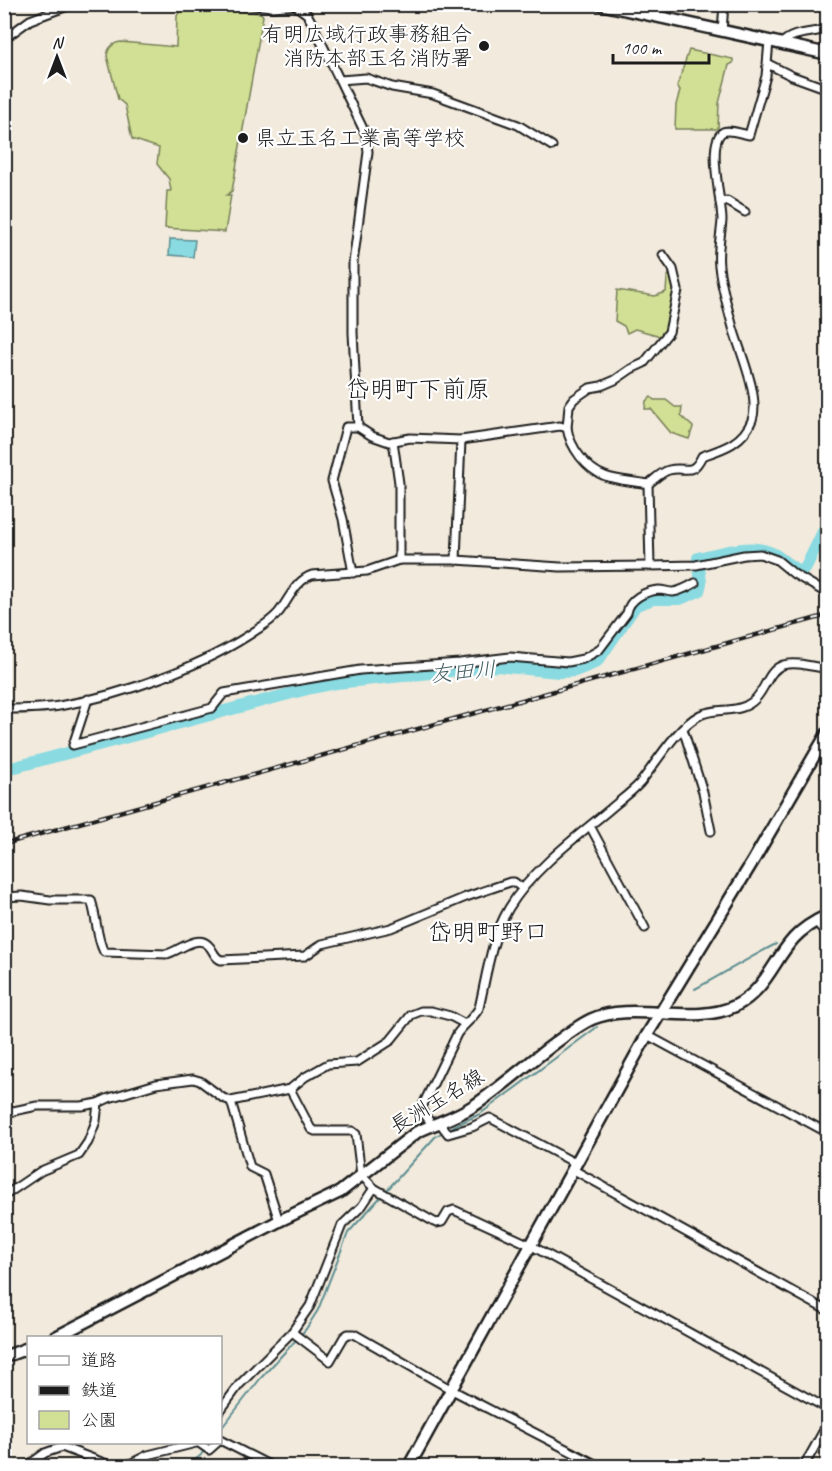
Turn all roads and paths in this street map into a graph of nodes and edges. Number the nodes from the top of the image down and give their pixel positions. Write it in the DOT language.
graph roads {
  1 [pos="73,4"];
  2 [pos="242,4"];
  3 [pos="600,4"];
  4 [pos="724,4"];
  5 [pos="297,5"];
  6 [pos="274,6"];
  7 [pos="828,29"];
  8 [pos="722,31"];
  9 [pos="4,39"];
  10 [pos="769,41"];
  11 [pos="782,44"];
  12 [pos="828,54"];
  13 [pos="768,64"];
  14 [pos="340,80"];
  15 [pos="828,89"];
  16 [pos="552,146"];
  17 [pos="720,202"];
  18 [pos="745,212"];
  19 [pos="663,255"];
  20 [pos="358,428"];
  21 [pos="567,428"];
  22 [pos="461,440"];
  23 [pos="393,441"];
  24 [pos="648,484"];
  25 [pos="399,560"];
  26 [pos="456,560"];
  27 [pos="650,566"];
  28 [pos="353,573"];
  29 [pos="695,583"];
  30 [pos="828,594"];
  31 [pos="828,669"];
  32 [pos="88,699"];
  33 [pos="4,709"];
  34 [pos="683,729"];
  35 [pos="828,732"];
  36 [pos="590,826"];
  37 [pos="711,831"];
  38 [pos="522,888"];
  39 [pos="4,897"];
  40 [pos="828,915"];
  41 [pos="815,921"];
  42 [pos="645,928"];
  43 [pos="828,940"];
  44 [pos="661,1013"];
  45 [pos="465,1023"];
  46 [pos="647,1035"];
  47 [pos="290,1089"];
  48 [pos="231,1101"];
  49 [pos="98,1103"];
  50 [pos="4,1113"];
  51 [pos="440,1127"];
  52 [pos="828,1133"];
  53 [pos="573,1166"];
  54 [pos="361,1175"];
  55 [pos="374,1188"];
  56 [pos="4,1196"];
  57 [pos="279,1221"];
  58 [pos="530,1245"];
  59 [pos="828,1311"];
  60 [pos="58,1336"];
  61 [pos="296,1336"];
  62 [pos="27,1348"];
  63 [pos="4,1357"];
  64 [pos="452,1390"];
  65 [pos="222,1408"];
  66 [pos="828,1409"];
  67 [pos="828,1423"];
  68 [pos="222,1442"];
  69 [pos="203,1446"];
  70 [pos="828,1459"];
  71 [pos="27,1467"];
  72 [pos="112,1467"];
  73 [pos="126,1467"];
  74 [pos="271,1467"];
  75 [pos="409,1467"];
  76 [pos="599,1467"];
  77 [pos="804,1467"];
  78 [pos="823,1467"];
  1 -- 9 [label="street"];
  2 -- 6 [label="street"];
  3 -- 8 [label="main road"];
  4 -- 8 [label="street"];
  5 -- 6 [label="street"];
  5 -- 14 [label="street"];
  7 -- 11 [label="street"];
  8 -- 10 [label="main road"];
  10 -- 11 [label="main road"];
  10 -- 13 [label="street"];
  11 -- 12 [label="main road"];
  13 -- 15 [label="street"];
  13 -- 17 [label="street"];
  14 -- 16 [label="street"];
  14 -- 20 [label="street"];
  17 -- 18 [label="street"];
  17 -- 24 [label="street"];
  19 -- 21 [label="street"];
  20 -- 23 [label="street"];
  20 -- 28 [label="street"];
  21 -- 22 [label="street"];
  21 -- 24 [label="street"];
  22 -- 23 [label="street"];
  22 -- 26 [label="street"];
  23 -- 25 [label="street"];
  24 -- 27 [label="street"];
  25 -- 26 [label="street"];
  25 -- 28 [label="street"];
  26 -- 27 [label="street"];
  27 -- 30 [label="street"];
  28 -- 32 [label="street"];
  29 -- 32 [label="street"];
  31 -- 34 [label="street"];
  32 -- 33 [label="street"];
  34 -- 36 [label="street"];
  34 -- 37 [label="street"];
  35 -- 44 [label="main road"];
  36 -- 38 [label="street"];
  36 -- 42 [label="street"];
  38 -- 39 [label="street"];
  38 -- 45 [label="street"];
  40 -- 41 [label="main road, 長洲玉名線"];
  41 -- 43 [label="street"];
  41 -- 44 [label="main road, 長洲玉名線"];
  44 -- 46 [label="main road"];
  44 -- 51 [label="main road, 長洲玉名線"];
  45 -- 47 [label="street"];
  45 -- 51 [label="street"];
  46 -- 52 [label="street"];
  46 -- 53 [label="main road"];
  47 -- 48 [label="street"];
  47 -- 54 [label="street"];
  48 -- 49 [label="street"];
  48 -- 57 [label="street"];
  49 -- 50 [label="street"];
  49 -- 56 [label="street"];
  51 -- 53 [label="street"];
  51 -- 54 [label="main road, 長洲玉名線"];
  53 -- 58 [label="main road"];
  53 -- 59 [label="street"];
  54 -- 55 [label="street"];
  54 -- 57 [label="main road, 長洲玉名線"];
  55 -- 58 [label="street"];
  55 -- 61 [label="street"];
  57 -- 60 [label="main road, 長洲玉名線"];
  58 -- 64 [label="main road"];
  58 -- 66 [label="street"];
  61 -- 64 [label="street"];
  61 -- 65 [label="street"];
  62 -- 63 [label="main road"];
  64 -- 75 [label="main road"];
  64 -- 76 [label="street"];
  67 -- 77 [label="street"];
  68 -- 74 [label="street"];
  69 -- 73 [label="street"];
  70 -- 78 [label="street"];
  71 -- 72 [label="street"];
}
